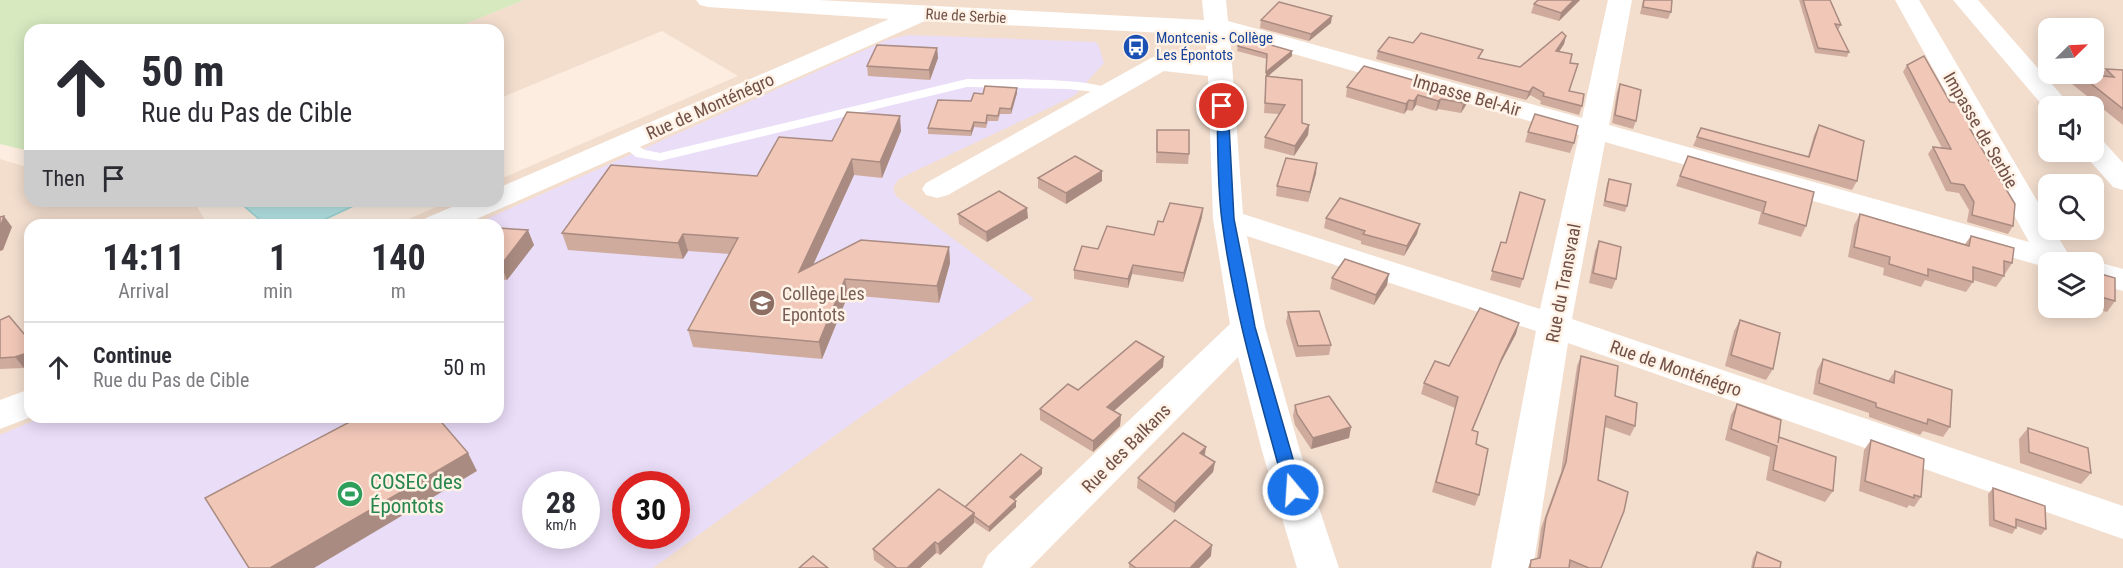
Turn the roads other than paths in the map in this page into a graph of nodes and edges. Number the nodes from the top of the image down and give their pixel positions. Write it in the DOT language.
graph roads {
  1 [pos="708,0"];
  2 [pos="1620,0"];
  3 [pos="1907,0"];
  4 [pos="1965,0"];
  5 [pos="1215,13"];
  6 [pos="922,14"];
  7 [pos="1152,26"];
  8 [pos="1160,63"];
  9 [pos="1221,68"];
  10 [pos="1107,92"];
  11 [pos="2049,96"];
  12 [pos="1594,130"];
  13 [pos="626,143"];
  14 [pos="2104,159"];
  15 [pos="2123,181"];
  16 [pos="937,189"];
  17 [pos="504,196"];
  18 [pos="478,207"];
  19 [pos="451,219"];
  20 [pos="1228,219"];
  21 [pos="2055,252"];
  22 [pos="2038,255"];
  23 [pos="2104,275"];
  24 [pos="2123,280"];
  25 [pos="1554,325"];
  26 [pos="1248,327"];
  27 [pos="24,405"];
  28 [pos="0,415"];
  29 [pos="2123,522"];
  30 [pos="1004,568"];
  31 [pos="1318,568"];
  32 [pos="1512,568"];
  1 -- 6 [label="street, Rue de Serbie"];
  2 -- 12 [label="street, Rue du Transvaal"];
  3 -- 21 [label="street, Impasse de Serbie"];
  4 -- 11 [label="street"];
  5 -- 7 [label="street, Impasse Bel-Air"];
  5 -- 9 [label="street"];
  5 -- 12 [label="street, Impasse Bel-Air"];
  6 -- 7 [label="street, Rue de Serbie"];
  6 -- 13 [label="street, Rue de Monténégro"];
  7 -- 8 [label="street"];
  8 -- 9 [label="street"];
  8 -- 10 [label="street"];
  9 -- 20 [label="street"];
  10 -- 13 [label="lane"];
  10 -- 16 [label="street"];
  12 -- 22 [label="street, Impasse Bel-Air"];
  12 -- 25 [label="street, Rue du Transvaal"];
  13 -- 17 [label="street, Rue de Monténégro"];
  14 -- 15 [label="street"];
  18 -- 19 [label="street"];
  20 -- 25 [label="street, Rue de Monténégro"];
  20 -- 26 [label="street"];
  23 -- 24 [label="street"];
  25 -- 29 [label="street, Rue de Monténégro"];
  25 -- 32 [label="street, Rue du Transvaal"];
  26 -- 30 [label="street, Rue des Balkans"];
  26 -- 31 [label="street"];
  27 -- 28 [label="street"];
}
